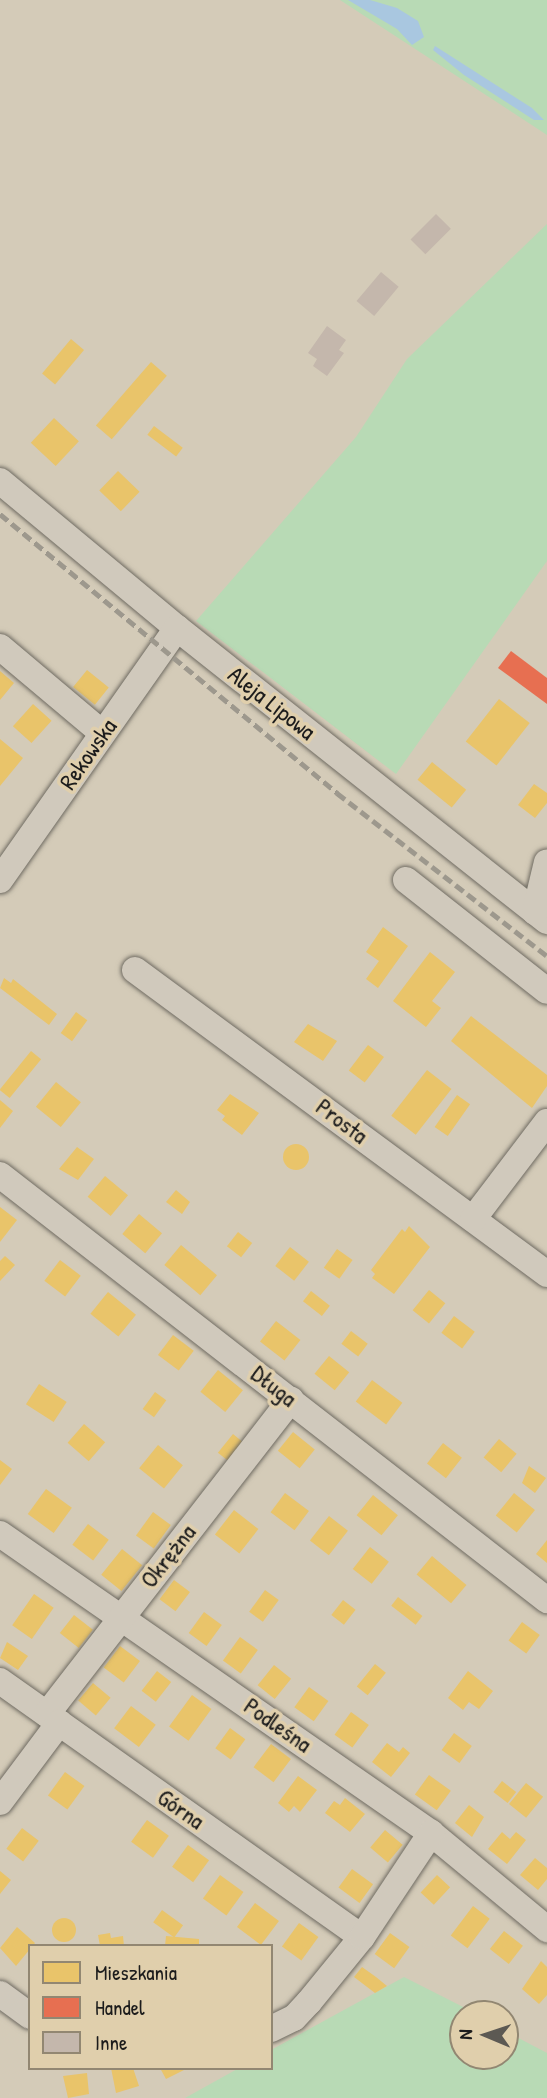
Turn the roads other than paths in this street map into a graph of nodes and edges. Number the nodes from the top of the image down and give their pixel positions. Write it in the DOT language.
graph roads {
  1 [pos="0,481"];
  2 [pos="177,628"];
  3 [pos="0,647"];
  4 [pos="102,733"];
  5 [pos="546,872"];
  6 [pos="0,880"];
  7 [pos="406,880"];
  8 [pos="541,916"];
  9 [pos="135,970"];
  10 [pos="547,990"];
  11 [pos="547,1122"];
  12 [pos="0,1175"];
  13 [pos="473,1219"];
  14 [pos="547,1273"];
  15 [pos="291,1399"];
  16 [pos="0,1534"];
  17 [pos="547,1600"];
  18 [pos="123,1615"];
  19 [pos="0,1681"];
  20 [pos="53,1719"];
  21 [pos="0,1802"];
  22 [pos="431,1833"];
  23 [pos="547,1929"];
  24 [pos="362,1937"];
  25 [pos="0,1994"];
  26 [pos="28,2015"];
  27 [pos="273,2028"];
  1 -- 2 [label="street, Aleja Lipowa"];
  2 -- 4 [label="street, Rekowska"];
  2 -- 8 [label="street, Aleja Lipowa"];
  3 -- 4 [label="street"];
  4 -- 6 [label="street, Rekowska"];
  5 -- 8 [label="street"];
  7 -- 10 [label="street"];
  9 -- 13 [label="street, Prosta"];
  11 -- 13 [label="street"];
  12 -- 15 [label="street, Długa"];
  13 -- 14 [label="street, Prosta"];
  15 -- 17 [label="street, Długa"];
  15 -- 18 [label="street, Okrężna"];
  16 -- 18 [label="street, Podleśna"];
  18 -- 20 [label="street, Okrężna"];
  18 -- 22 [label="street, Podleśna"];
  19 -- 20 [label="street, Górna"];
  20 -- 21 [label="street, Okrężna"];
  20 -- 24 [label="street, Górna"];
  22 -- 23 [label="street, Podleśna"];
  22 -- 24 [label="street"];
  24 -- 27 [label="street"];
  25 -- 26 [label="street"];
}
